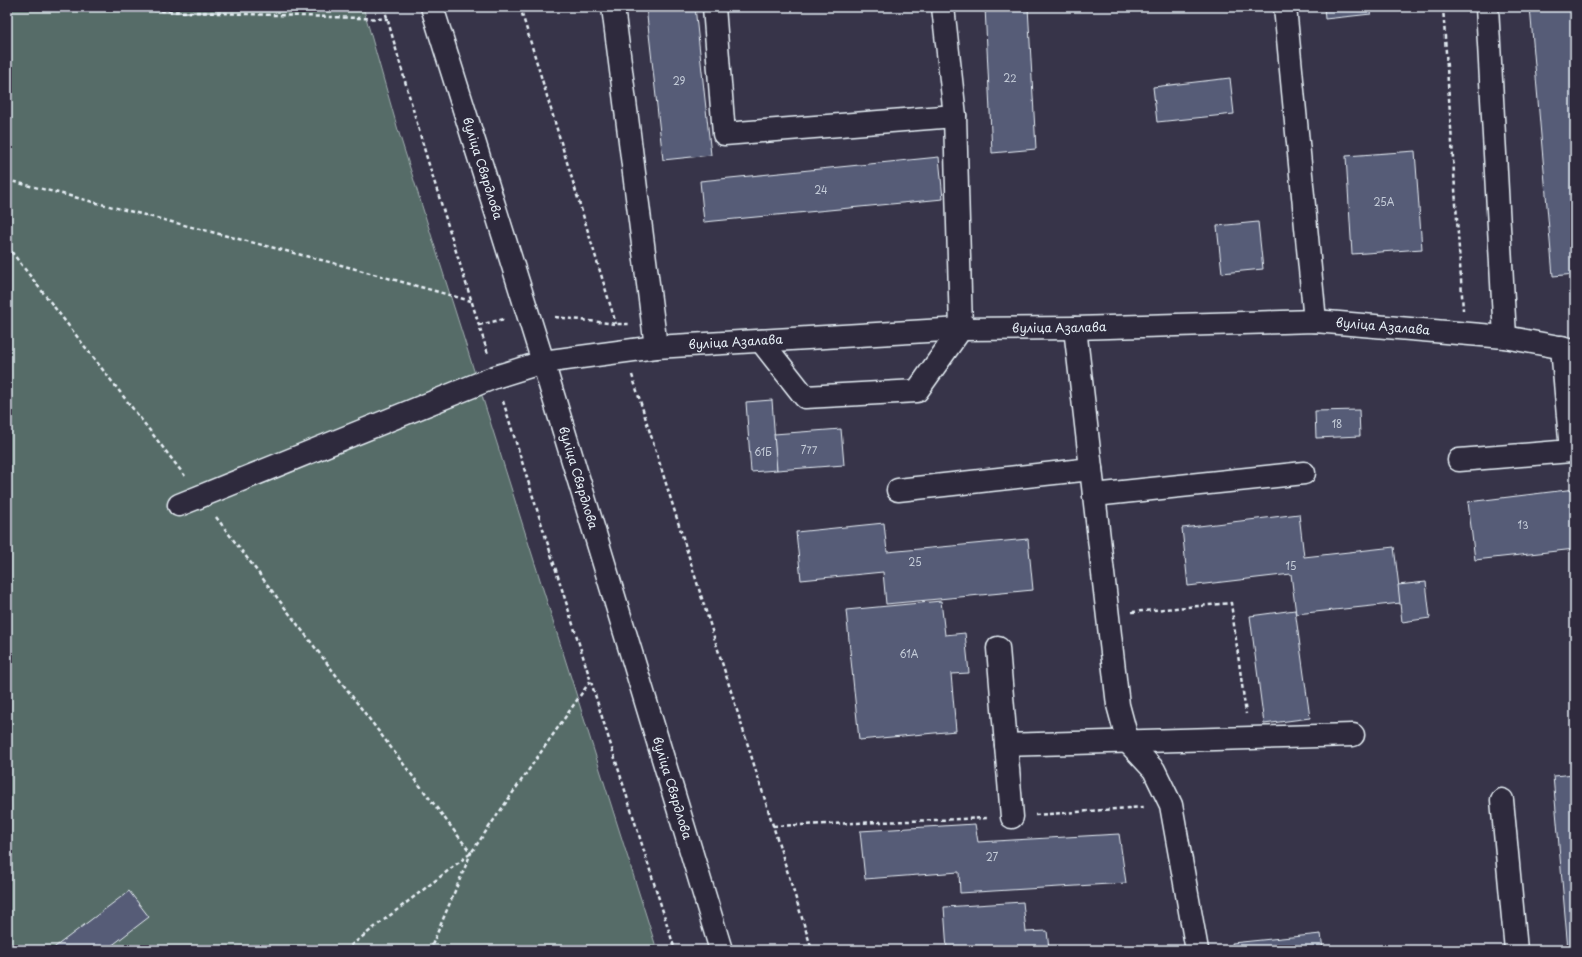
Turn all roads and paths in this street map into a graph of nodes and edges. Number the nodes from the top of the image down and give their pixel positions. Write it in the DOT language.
graph roads {
  1 [pos="49,7"];
  2 [pos="384,7"];
  3 [pos="432,7"];
  4 [pos="520,7"];
  5 [pos="613,7"];
  6 [pos="714,7"];
  7 [pos="943,7"];
  8 [pos="1285,7"];
  9 [pos="1443,7"];
  10 [pos="1487,7"];
  11 [pos="388,19"];
  12 [pos="955,116"];
  13 [pos="7,180"];
  14 [pos="7,246"];
  15 [pos="472,301"];
  16 [pos="1463,310"];
  17 [pos="1315,321"];
  18 [pos="1075,328"];
  19 [pos="961,330"];
  20 [pos="1505,337"];
  21 [pos="761,341"];
  22 [pos="656,347"];
  23 [pos="1568,348"];
  24 [pos="625,351"];
  25 [pos="543,362"];
  26 [pos="495,377"];
  27 [pos="1459,460"];
  28 [pos="1091,469"];
  29 [pos="1304,473"];
  30 [pos="898,490"];
  31 [pos="1094,494"];
  32 [pos="200,495"];
  33 [pos="179,505"];
  34 [pos="1108,614"];
  35 [pos="998,648"];
  36 [pos="591,680"];
  37 [pos="1353,735"];
  38 [pos="1250,738"];
  39 [pos="1128,742"];
  40 [pos="1006,745"];
  41 [pos="1502,800"];
  42 [pos="1171,805"];
  43 [pos="1012,817"];
  44 [pos="773,826"];
  45 [pos="471,853"];
  46 [pos="345,950"];
  47 [pos="430,950"];
  48 [pos="675,950"];
  49 [pos="721,950"];
  50 [pos="812,950"];
  51 [pos="1197,950"];
  52 [pos="1516,950"];
  1 -- 11 [label="path"];
  2 -- 11 [label="path"];
  3 -- 25 [label="street, вуліца Свярдлова"];
  4 -- 24 [label="path"];
  5 -- 22 [label="street"];
  6 -- 12 [label="street"];
  7 -- 12 [label="street"];
  8 -- 17 [label="street"];
  9 -- 16 [label="path"];
  10 -- 20 [label="street"];
  11 -- 15 [label="path"];
  12 -- 19 [label="street"];
  13 -- 15 [label="path"];
  14 -- 32 [label="path"];
  15 -- 26 [label="path"];
  17 -- 18 [label="street, вуліца Азалава"];
  17 -- 20 [label="street, вуліца Азалава"];
  18 -- 19 [label="street, вуліца Азалава"];
  18 -- 28 [label="street"];
  19 -- 21 [label="street, вуліца Азалава"];
  19 -- 21 [label="street"];
  20 -- 23 [label="street, вуліца Азалава"];
  21 -- 22 [label="street, вуліца Азалава"];
  22 -- 24 [label="street, вуліца Азалава"];
  23 -- 27 [label="street"];
  24 -- 25 [label="street, вуліца Азалава"];
  24 -- 44 [label="path"];
  25 -- 26 [label="street, вуліца Азалава"];
  25 -- 49 [label="street, вуліца Свярдлова"];
  26 -- 32 [label="street, вуліца Азалава"];
  26 -- 36 [label="path"];
  28 -- 30 [label="street"];
  28 -- 31 [label="street"];
  29 -- 31 [label="street"];
  31 -- 34 [label="street"];
  32 -- 33 [label="street, вуліца Азалава"];
  32 -- 45 [label="path"];
  34 -- 38 [label="path"];
  34 -- 39 [label="street"];
  35 -- 40 [label="street"];
  36 -- 45 [label="path"];
  36 -- 48 [label="path"];
  37 -- 38 [label="street"];
  38 -- 39 [label="street"];
  39 -- 40 [label="street"];
  39 -- 42 [label="street"];
  40 -- 43 [label="street"];
  41 -- 52 [label="street"];
  42 -- 43 [label="path"];
  42 -- 51 [label="street"];
  43 -- 44 [label="path"];
  44 -- 50 [label="path"];
  45 -- 46 [label="path"];
  45 -- 47 [label="path"];
}
